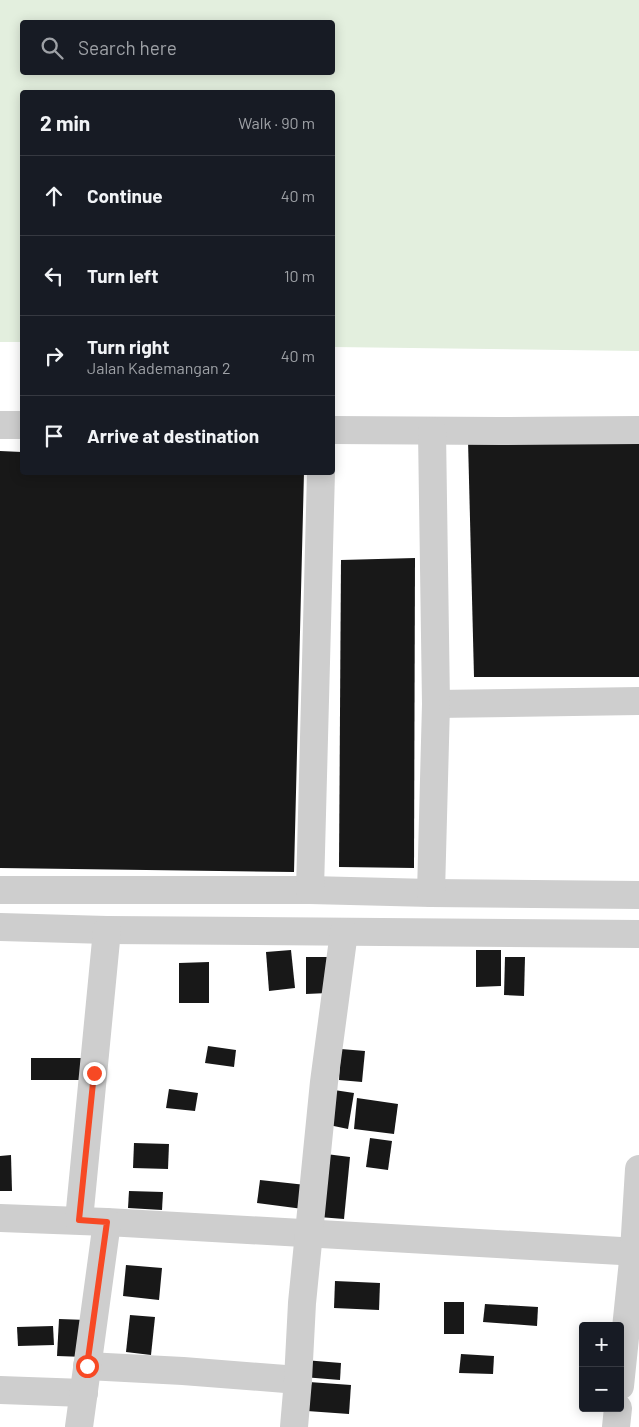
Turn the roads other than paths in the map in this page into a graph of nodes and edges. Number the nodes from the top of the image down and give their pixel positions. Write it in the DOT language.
graph roads {
  1 [pos="0,425"];
  2 [pos="20,425"];
  3 [pos="335,430"];
  4 [pos="639,430"];
  5 [pos="432,431"];
  6 [pos="321,475"];
  7 [pos="639,701"];
  8 [pos="436,704"];
  9 [pos="0,890"];
  10 [pos="310,890"];
  11 [pos="431,893"];
  12 [pos="639,895"];
  13 [pos="0,927"];
  14 [pos="107,930"];
  15 [pos="344,932"];
  16 [pos="639,934"];
  17 [pos="639,1169"];
  18 [pos="0,1218"];
  19 [pos="79,1220"];
  20 [pos="107,1222"];
  21 [pos="310,1233"];
  22 [pos="636,1252"];
  23 [pos="622,1367"];
  24 [pos="85,1380"];
  25 [pos="298,1380"];
  26 [pos="0,1390"];
  27 [pos="618,1412"];
  28 [pos="79,1427"];
  29 [pos="294,1427"];
  30 [pos="616,1427"];
  1 -- 2 [label="street"];
  3 -- 5 [label="street"];
  4 -- 5 [label="street"];
  5 -- 8 [label="street"];
  6 -- 10 [label="street"];
  7 -- 8 [label="street"];
  8 -- 11 [label="street"];
  9 -- 10 [label="street"];
  10 -- 11 [label="street"];
  11 -- 12 [label="street"];
  13 -- 14 [label="street"];
  14 -- 15 [label="street"];
  14 -- 19 [label="street"];
  15 -- 16 [label="street"];
  15 -- 21 [label="street"];
  17 -- 22 [label="street"];
  18 -- 19 [label="street"];
  19 -- 20 [label="street"];
  20 -- 21 [label="street"];
  20 -- 24 [label="street"];
  21 -- 22 [label="street"];
  21 -- 25 [label="street"];
  22 -- 23 [label="street"];
  24 -- 25 [label="street"];
  24 -- 26 [label="street"];
  24 -- 28 [label="street"];
  25 -- 29 [label="street"];
  27 -- 30 [label="street"];
}
